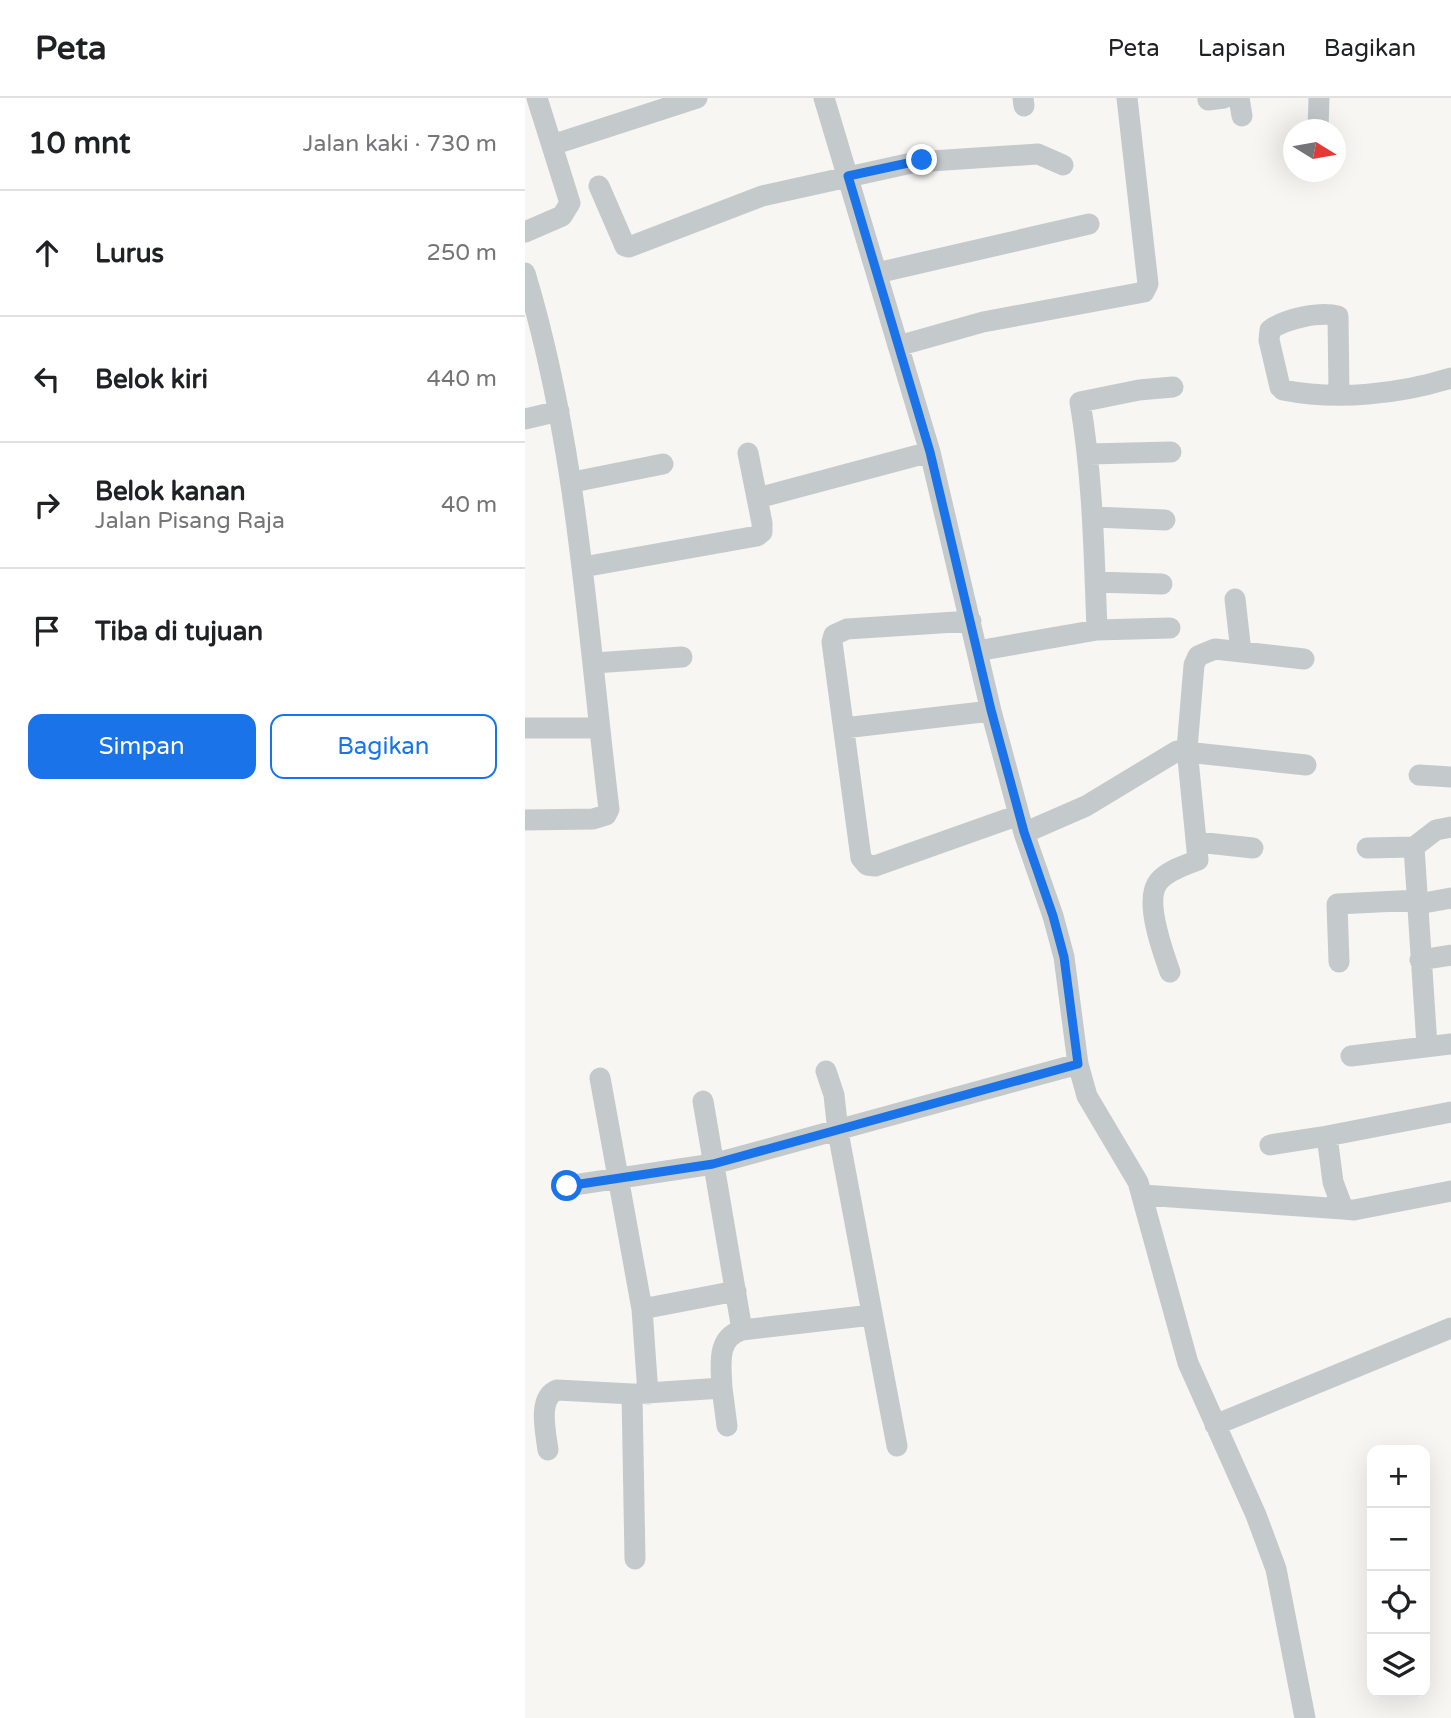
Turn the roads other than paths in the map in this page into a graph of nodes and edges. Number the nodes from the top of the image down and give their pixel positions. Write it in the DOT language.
graph roads {
  1 [pos="537,98"];
  2 [pos="697,98"];
  3 [pos="824,98"];
  4 [pos="1127,98"];
  5 [pos="1319,98"];
  6 [pos="1318,119"];
  7 [pos="552,145"];
  8 [pos="1063,165"];
  9 [pos="848,176"];
  10 [pos="599,186"];
  11 [pos="1089,225"];
  12 [pos="525,232"];
  13 [pos="525,273"];
  14 [pos="877,274"];
  15 [pos="898,346"];
  16 [pos="1451,378"];
  17 [pos="1173,387"];
  18 [pos="1339,393"];
  19 [pos="559,411"];
  20 [pos="525,419"];
  21 [pos="930,452"];
  22 [pos="1171,452"];
  23 [pos="748,453"];
  24 [pos="1089,453"];
  25 [pos="663,464"];
  26 [pos="573,482"];
  27 [pos="758,498"];
  28 [pos="1095,517"];
  29 [pos="1165,520"];
  30 [pos="583,567"];
  31 [pos="1095,582"];
  32 [pos="1162,584"];
  33 [pos="1235,599"];
  34 [pos="971,621"];
  35 [pos="1170,628"];
  36 [pos="1097,630"];
  37 [pos="977,651"];
  38 [pos="1241,652"];
  39 [pos="682,657"];
  40 [pos="1304,659"];
  41 [pos="594,663"];
  42 [pos="991,710"];
  43 [pos="525,728"];
  44 [pos="599,728"];
  45 [pos="844,728"];
  46 [pos="1187,749"];
  47 [pos="1306,765"];
  48 [pos="1419,775"];
  49 [pos="1451,777"];
  50 [pos="525,820"];
  51 [pos="1021,824"];
  52 [pos="1451,827"];
  53 [pos="1197,842"];
  54 [pos="1414,847"];
  55 [pos="1253,848"];
  56 [pos="1367,848"];
  57 [pos="1451,898"];
  58 [pos="1418,902"];
  59 [pos="1451,955"];
  60 [pos="1420,960"];
  61 [pos="1339,962"];
  62 [pos="1170,972"];
  63 [pos="1451,1044"];
  64 [pos="1427,1046"];
  65 [pos="1351,1056"];
  66 [pos="1078,1064"];
  67 [pos="826,1071"];
  68 [pos="600,1078"];
  69 [pos="703,1101"];
  70 [pos="1451,1112"];
  71 [pos="838,1132"];
  72 [pos="1327,1136"];
  73 [pos="1270,1145"];
  74 [pos="713,1164"];
  75 [pos="619,1177"];
  76 [pos="567,1186"];
  77 [pos="1451,1191"];
  78 [pos="1143,1195"];
  79 [pos="1343,1209"];
  80 [pos="736,1291"];
  81 [pos="642,1309"];
  82 [pos="872,1315"];
  83 [pos="1451,1328"];
  84 [pos="742,1330"];
  85 [pos="722,1388"];
  86 [pos="640,1394"];
  87 [pos="1215,1425"];
  88 [pos="727,1426"];
  89 [pos="897,1446"];
  90 [pos="548,1450"];
  91 [pos="635,1559"];
  92 [pos="1305,1718"];
  1 -- 7 [label="street"];
  2 -- 7 [label="street"];
  3 -- 9 [label="street"];
  4 -- 15 [label="street"];
  5 -- 6 [label="street"];
  7 -- 12 [label="street"];
  8 -- 9 [label="street"];
  9 -- 10 [label="street"];
  9 -- 14 [label="street"];
  11 -- 14 [label="street"];
  13 -- 19 [label="street"];
  14 -- 15 [label="street"];
  15 -- 21 [label="street"];
  16 -- 18 [label="street"];
  17 -- 24 [label="street"];
  18 -- 18 [label="street"];
  19 -- 20 [label="street"];
  19 -- 26 [label="street"];
  21 -- 27 [label="street"];
  21 -- 34 [label="street"];
  22 -- 24 [label="street"];
  23 -- 27 [label="street"];
  24 -- 28 [label="street"];
  25 -- 26 [label="street"];
  26 -- 30 [label="street"];
  27 -- 30 [label="street"];
  28 -- 29 [label="street"];
  28 -- 31 [label="street"];
  30 -- 41 [label="street"];
  31 -- 32 [label="street"];
  31 -- 36 [label="street"];
  33 -- 38 [label="street"];
  34 -- 37 [label="street"];
  34 -- 45 [label="street"];
  35 -- 36 [label="street"];
  36 -- 37 [label="street"];
  37 -- 42 [label="street"];
  38 -- 40 [label="street"];
  38 -- 46 [label="street"];
  39 -- 41 [label="street"];
  41 -- 44 [label="street"];
  42 -- 45 [label="street"];
  42 -- 51 [label="street"];
  43 -- 44 [label="street"];
  44 -- 50 [label="street"];
  45 -- 51 [label="street"];
  46 -- 47 [label="street"];
  46 -- 51 [label="street"];
  46 -- 53 [label="street"];
  48 -- 49 [label="street"];
  51 -- 66 [label="street"];
  52 -- 54 [label="street"];
  53 -- 55 [label="street"];
  53 -- 62 [label="street"];
  54 -- 56 [label="street"];
  54 -- 58 [label="street"];
  57 -- 58 [label="street"];
  58 -- 60 [label="street"];
  58 -- 61 [label="street"];
  59 -- 60 [label="street"];
  60 -- 64 [label="street"];
  63 -- 64 [label="street"];
  64 -- 65 [label="street"];
  66 -- 71 [label="street"];
  66 -- 78 [label="street"];
  67 -- 71 [label="street"];
  68 -- 75 [label="street"];
  69 -- 74 [label="street"];
  70 -- 72 [label="street"];
  71 -- 74 [label="street"];
  71 -- 82 [label="street"];
  72 -- 73 [label="street"];
  72 -- 79 [label="street"];
  74 -- 75 [label="street"];
  74 -- 80 [label="street"];
  75 -- 76 [label="street"];
  75 -- 81 [label="street"];
  77 -- 79 [label="street"];
  78 -- 79 [label="street"];
  78 -- 87 [label="street"];
  80 -- 81 [label="street"];
  80 -- 84 [label="street"];
  81 -- 86 [label="street"];
  82 -- 84 [label="street"];
  82 -- 89 [label="street"];
  83 -- 87 [label="street"];
  84 -- 85 [label="street"];
  85 -- 86 [label="street"];
  85 -- 88 [label="street"];
  86 -- 90 [label="street"];
  86 -- 91 [label="street"];
  87 -- 92 [label="street"];
}
